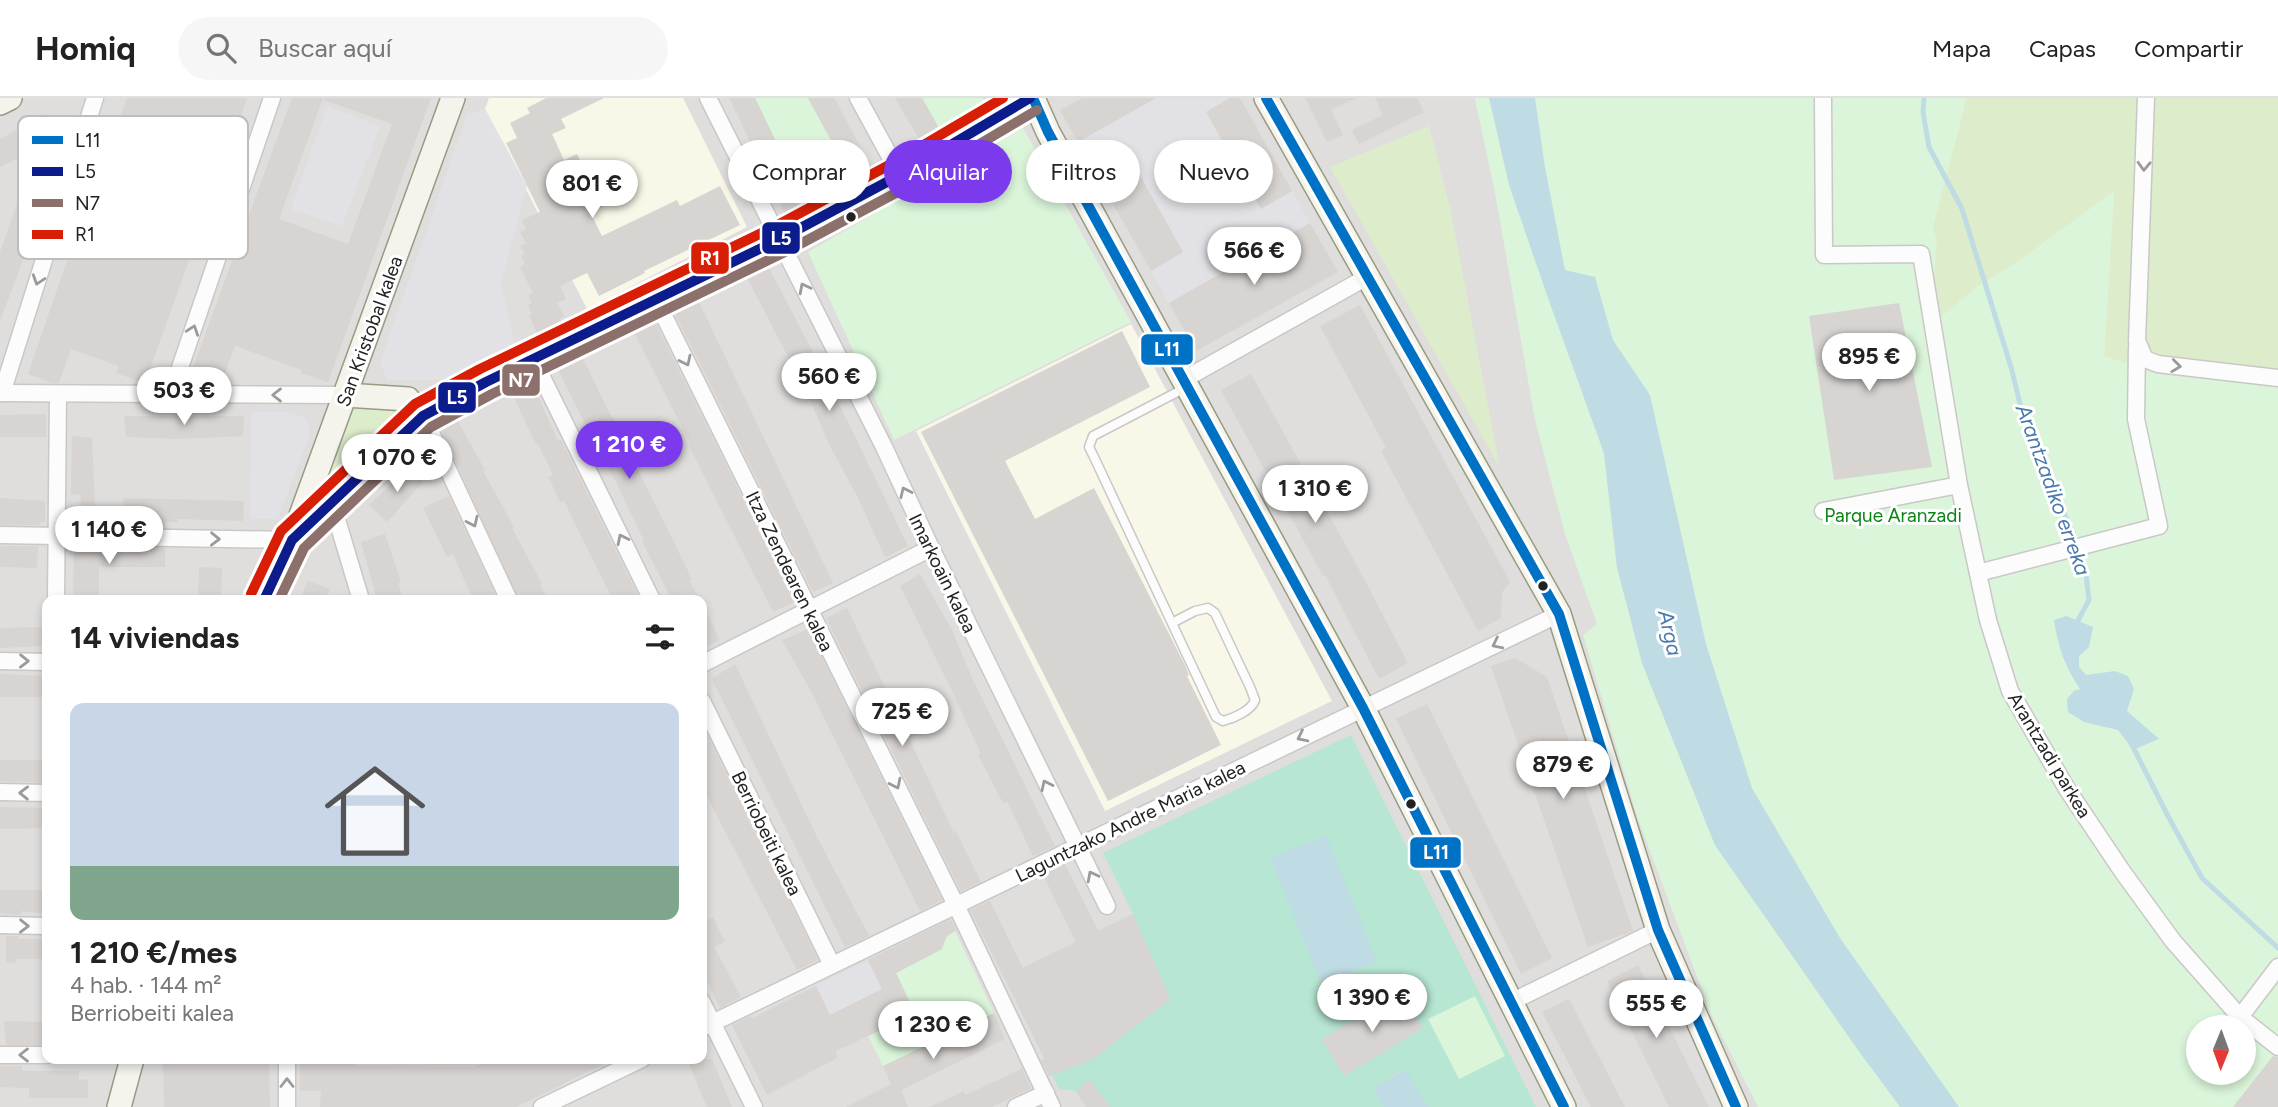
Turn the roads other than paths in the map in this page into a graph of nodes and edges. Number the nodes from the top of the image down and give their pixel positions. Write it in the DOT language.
graph roads {
  1 [pos="10,98"];
  2 [pos="96,98"];
  3 [pos="271,98"];
  4 [pos="453,98"];
  5 [pos="708,98"];
  6 [pos="858,98"];
  7 [pos="1031,98"];
  8 [pos="1266,98"];
  9 [pos="1822,98"];
  10 [pos="2146,98"];
  11 [pos="0,103"];
  12 [pos="90,116"];
  13 [pos="960,140"];
  14 [pos="884,146"];
  15 [pos="248,167"];
  16 [pos="884,184"];
  17 [pos="780,239"];
  18 [pos="44,259"];
  19 [pos="217,259"];
  20 [pos="1367,277"];
  21 [pos="656,300"];
  22 [pos="2137,341"];
  23 [pos="534,361"];
  24 [pos="2278,379"];
  25 [pos="1185,383"];
  26 [pos="1,393"];
  27 [pos="58,394"];
  28 [pos="172,394"];
  29 [pos="345,395"];
  30 [pos="422,416"];
  31 [pos="1959,485"];
  32 [pos="332,503"];
  33 [pos="1823,511"];
  34 [pos="0,535"];
  35 [pos="55,537"];
  36 [pos="292,540"];
  37 [pos="930,548"];
  38 [pos="1978,573"];
  39 [pos="56,595"];
  40 [pos="266,595"];
  41 [pos="360,595"];
  42 [pos="507,595"];
  43 [pos="650,595"];
  44 [pos="809,609"];
  45 [pos="1559,614"];
  46 [pos="1172,623"];
  47 [pos="0,661"];
  48 [pos="707,661"];
  49 [pos="42,662"];
  50 [pos="1363,708"];
  51 [pos="707,711"];
  52 [pos="0,792"];
  53 [pos="42,793"];
  54 [pos="1073,851"];
  55 [pos="1107,906"];
  56 [pos="957,907"];
  57 [pos="0,925"];
  58 [pos="42,926"];
  59 [pos="1658,930"];
  60 [pos="832,965"];
  61 [pos="2278,967"];
  62 [pos="1511,1002"];
  63 [pos="2238,1015"];
  64 [pos="2242,1015"];
  65 [pos="714,1025"];
  66 [pos="2256,1030"];
  67 [pos="2278,1047"];
  68 [pos="0,1055"];
  69 [pos="42,1055"];
  70 [pos="131,1064"];
  71 [pos="287,1064"];
  72 [pos="634,1064"];
  73 [pos="579,1099"];
  74 [pos="1049,1100"];
  75 [pos="119,1107"];
  76 [pos="287,1107"];
  77 [pos="542,1107"];
  78 [pos="754,1107"];
  79 [pos="1016,1107"];
  80 [pos="1564,1107"];
  81 [pos="1736,1107"];
  1 -- 11 [label="street"];
  2 -- 12 [label="street, one-way"];
  15 -- 3 [label="street, one-way"];
  4 -- 29 [label="street, San Kristobal kalea"];
  5 -- 17 [label="street, Imarkoain kalea"];
  6 -- 14 [label="street"];
  7 -- 13 [label="street"];
  7 -- 25 [label="street"];
  8 -- 20 [label="street"];
  9 -- 31 [label="street, Arantzadi parkea"];
  10 -- 22 [label="street, one-way"];
  16 -- 17 [label="street"];
  17 -- 21 [label="street"];
  37 -- 17 [label="street, Imarkoain kalea, one-way"];
  18 -- 26 [label="street, one-way"];
  28 -- 19 [label="street, one-way"];
  20 -- 25 [label="street"];
  20 -- 45 [label="street"];
  21 -- 23 [label="street"];
  21 -- 44 [label="street, Itza Zendearen kalea, one-way"];
  22 -- 24 [label="street, one-way"];
  22 -- 38 [label="street"];
  23 -- 30 [label="street"];
  43 -- 23 [label="street, one-way"];
  25 -- 46 [label="lane"];
  25 -- 50 [label="street"];
  26 -- 27 [label="street"];
  27 -- 28 [label="street"];
  27 -- 35 [label="street"];
  29 -- 28 [label="street, one-way"];
  29 -- 30 [label="street"];
  29 -- 36 [label="street, San Kristobal kalea"];
  30 -- 32 [label="street"];
  30 -- 42 [label="street, one-way"];
  31 -- 33 [label="street"];
  31 -- 38 [label="street, Arantzadi parkea"];
  32 -- 36 [label="street"];
  32 -- 41 [label="street"];
  34 -- 35 [label="street"];
  35 -- 36 [label="street, one-way"];
  35 -- 39 [label="street"];
  36 -- 40 [label="street, San Kristobal kalea"];
  37 -- 44 [label="street"];
  54 -- 37 [label="street, Imarkoain kalea, one-way"];
  38 -- 63 [label="street, Arantzadi parkea"];
  44 -- 48 [label="street"];
  44 -- 56 [label="street, Itza Zendearen kalea, one-way"];
  45 -- 50 [label="street, Laguntzako Andre Maria kalea, one-way"];
  45 -- 59 [label="street"];
  46 -- 46 [label="lane"];
  47 -- 49 [label="street, one-way"];
  50 -- 54 [label="street, Laguntzako Andre Maria kalea, one-way"];
  50 -- 62 [label="street"];
  51 -- 60 [label="street, Berriobeiti kalea"];
  53 -- 52 [label="street, one-way"];
  55 -- 54 [label="street, Imarkoain kalea, one-way"];
  54 -- 56 [label="street, Laguntzako Andre Maria kalea"];
  56 -- 60 [label="street, Laguntzako Andre Maria kalea"];
  56 -- 65 [label="street, Laguntzako Andre Maria kalea"];
  56 -- 74 [label="street, Itza Zendearen kalea"];
  57 -- 58 [label="street, one-way"];
  59 -- 62 [label="street"];
  59 -- 81 [label="street"];
  60 -- 65 [label="street, Laguntzako Andre Maria kalea"];
  61 -- 64 [label="street"];
  62 -- 80 [label="street"];
  65 -- 78 [label="street"];
  66 -- 67 [label="street, Arantzadi parkea"];
  69 -- 68 [label="street, one-way"];
  70 -- 75 [label="street"];
  76 -- 71 [label="street, one-way"];
  72 -- 73 [label="street"];
  73 -- 77 [label="street"];
  74 -- 79 [label="street"];
}
